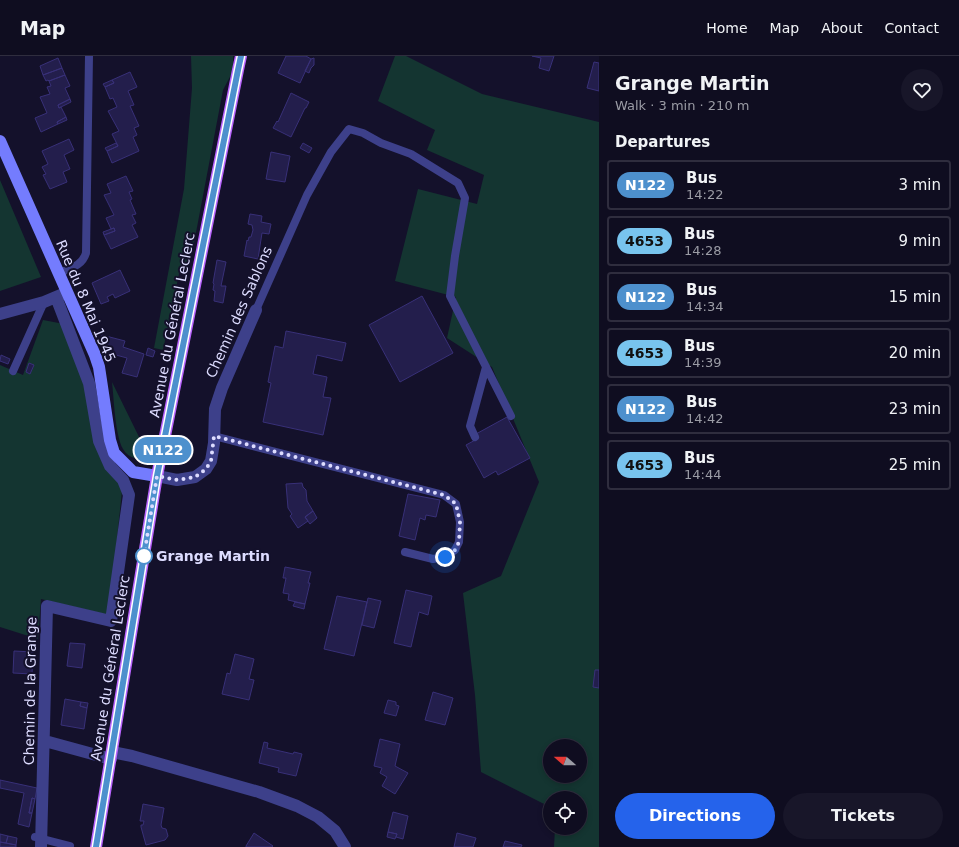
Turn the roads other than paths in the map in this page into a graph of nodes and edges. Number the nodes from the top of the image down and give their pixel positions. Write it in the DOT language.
graph roads {
  1 [pos="238,56"];
  2 [pos="241,56"];
  3 [pos="88,58"];
  4 [pos="238,70"];
  5 [pos="0,141"];
  6 [pos="59,273"];
  7 [pos="62,295"];
  8 [pos="44,302"];
  9 [pos="256,310"];
  10 [pos="0,314"];
  11 [pos="486,367"];
  12 [pos="13,371"];
  13 [pos="512,416"];
  14 [pos="214,436"];
  15 [pos="475,437"];
  16 [pos="157,476"];
  17 [pos="405,552"];
  18 [pos="44,741"];
  19 [pos="111,756"];
  20 [pos="39,841"];
  21 [pos="70,846"];
  22 [pos="96,847"];
  23 [pos="345,847"];
  1 -- 4 [label="main road"];
  2 -- 4 [label="main road"];
  3 -- 6 [label="lane"];
  4 -- 16 [label="main road, Avenue du Général Leclerc"];
  5 -- 6 [label="street, Rue du 8 Mai 1945"];
  6 -- 7 [label="street, Rue du 8 Mai 1945"];
  7 -- 8 [label="street"];
  7 -- 16 [label="street, Rue du 8 Mai 1945"];
  7 -- 18 [label="street, Chemin de la Grange"];
  8 -- 10 [label="street"];
  8 -- 12 [label="lane"];
  9 -- 11 [label="lane, Chemin des Sablons"];
  9 -- 14 [label="street, Chemin des Sablons"];
  11 -- 13 [label="lane"];
  11 -- 15 [label="lane"];
  14 -- 16 [label="street, Chemin des Sablons"];
  14 -- 17 [label="lane"];
  16 -- 19 [label="main road, Avenue du Général Leclerc"];
  18 -- 19 [label="street"];
  18 -- 20 [label="street, Chemin de la Grange"];
  19 -- 22 [label="main road, Avenue du Général Leclerc"];
  19 -- 23 [label="street"];
  20 -- 21 [label="lane"];
}
